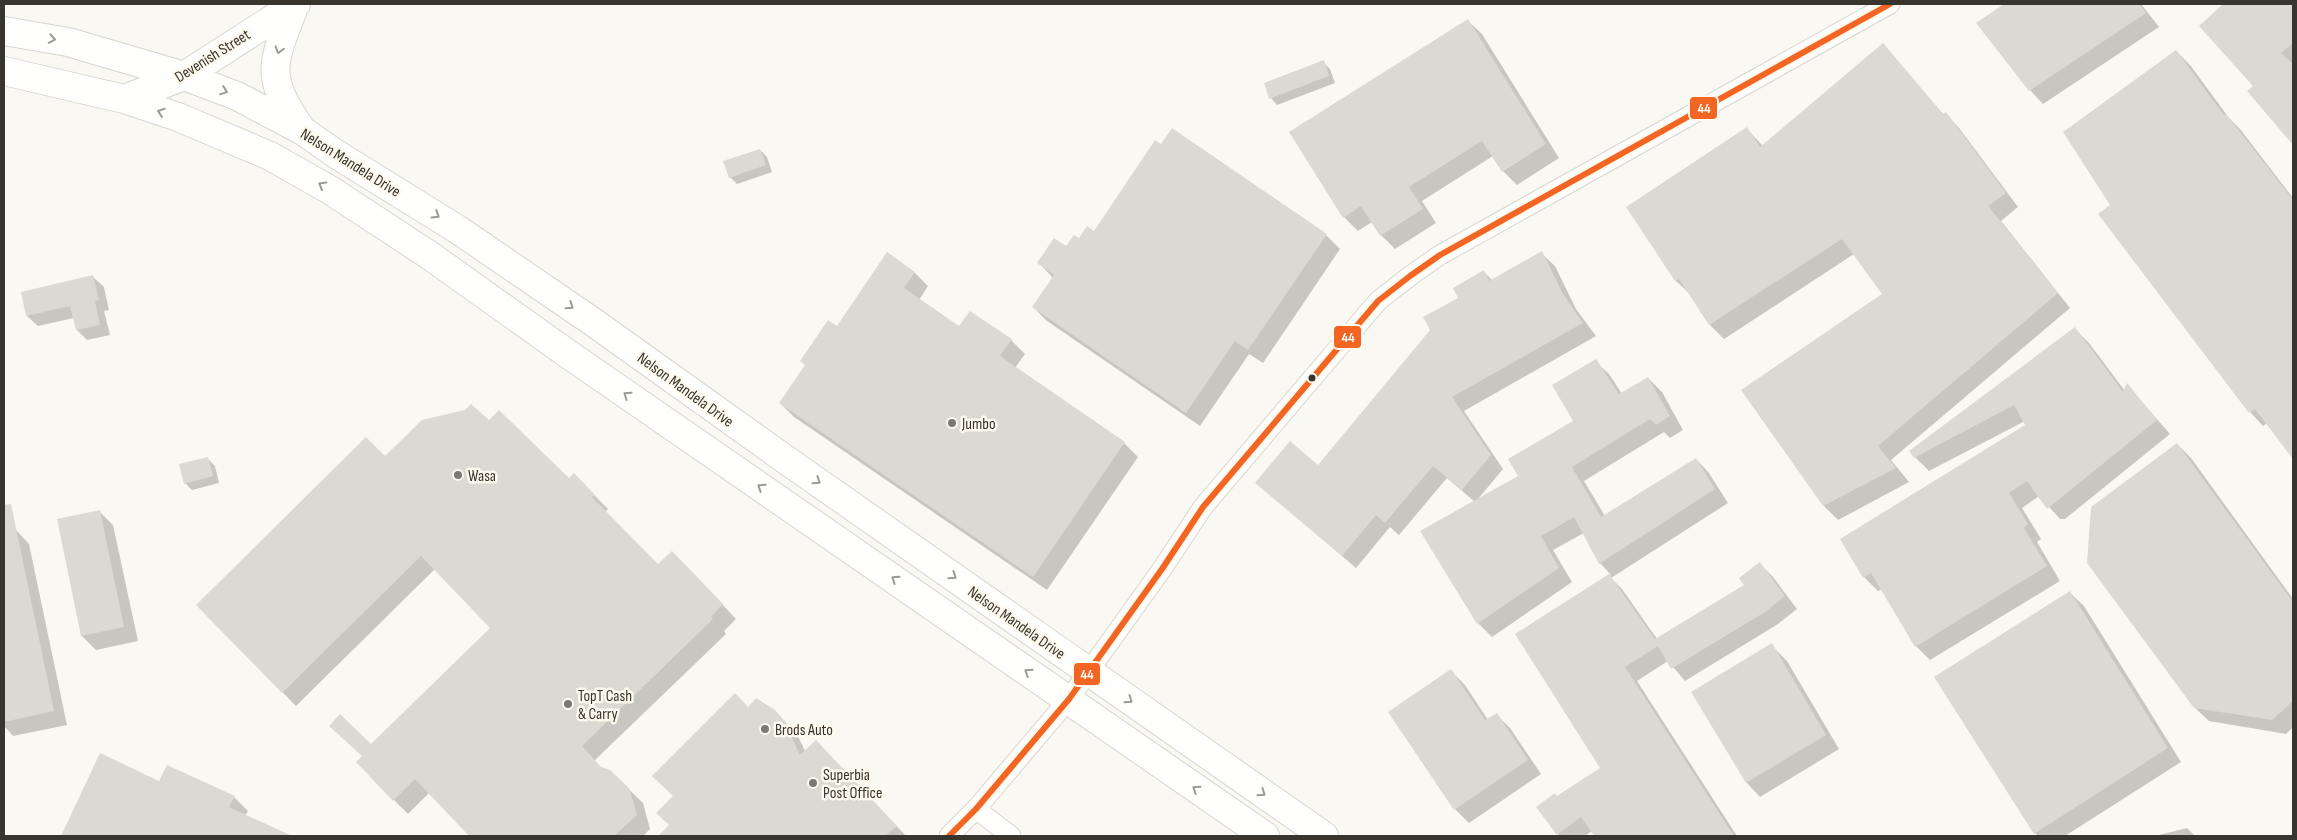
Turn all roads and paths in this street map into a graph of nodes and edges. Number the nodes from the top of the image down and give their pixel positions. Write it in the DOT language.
graph roads {
  1 [pos="295,4"];
  2 [pos="1890,4"];
  3 [pos="4,32"];
  4 [pos="4,71"];
  5 [pos="184,76"];
  6 [pos="124,99"];
  7 [pos="302,131"];
  8 [pos="1089,672"];
  9 [pos="1069,699"];
  10 [pos="976,809"];
  11 [pos="949,836"];
  12 [pos="1011,836"];
  13 [pos="1265,836"];
  14 [pos="1324,836"];
  1 -- 5 [label="main road, Devenish Street"];
  1 -- 7 [label="main road, one-way"];
  2 -- 8 [label="street"];
  3 -- 5 [label="main road, Nelson Mandela Drive, one-way"];
  4 -- 6 [label="main road"];
  5 -- 6 [label="main road, Devenish Street"];
  5 -- 7 [label="main road, Nelson Mandela Drive, one-way"];
  9 -- 6 [label="main road, one-way"];
  7 -- 8 [label="main road, Nelson Mandela Drive, one-way"];
  8 -- 9 [label="street"];
  8 -- 14 [label="main road, Nelson Mandela Drive, one-way"];
  9 -- 10 [label="street"];
  13 -- 9 [label="main road, one-way"];
  10 -- 11 [label="street"];
  10 -- 12 [label="street"];
}
